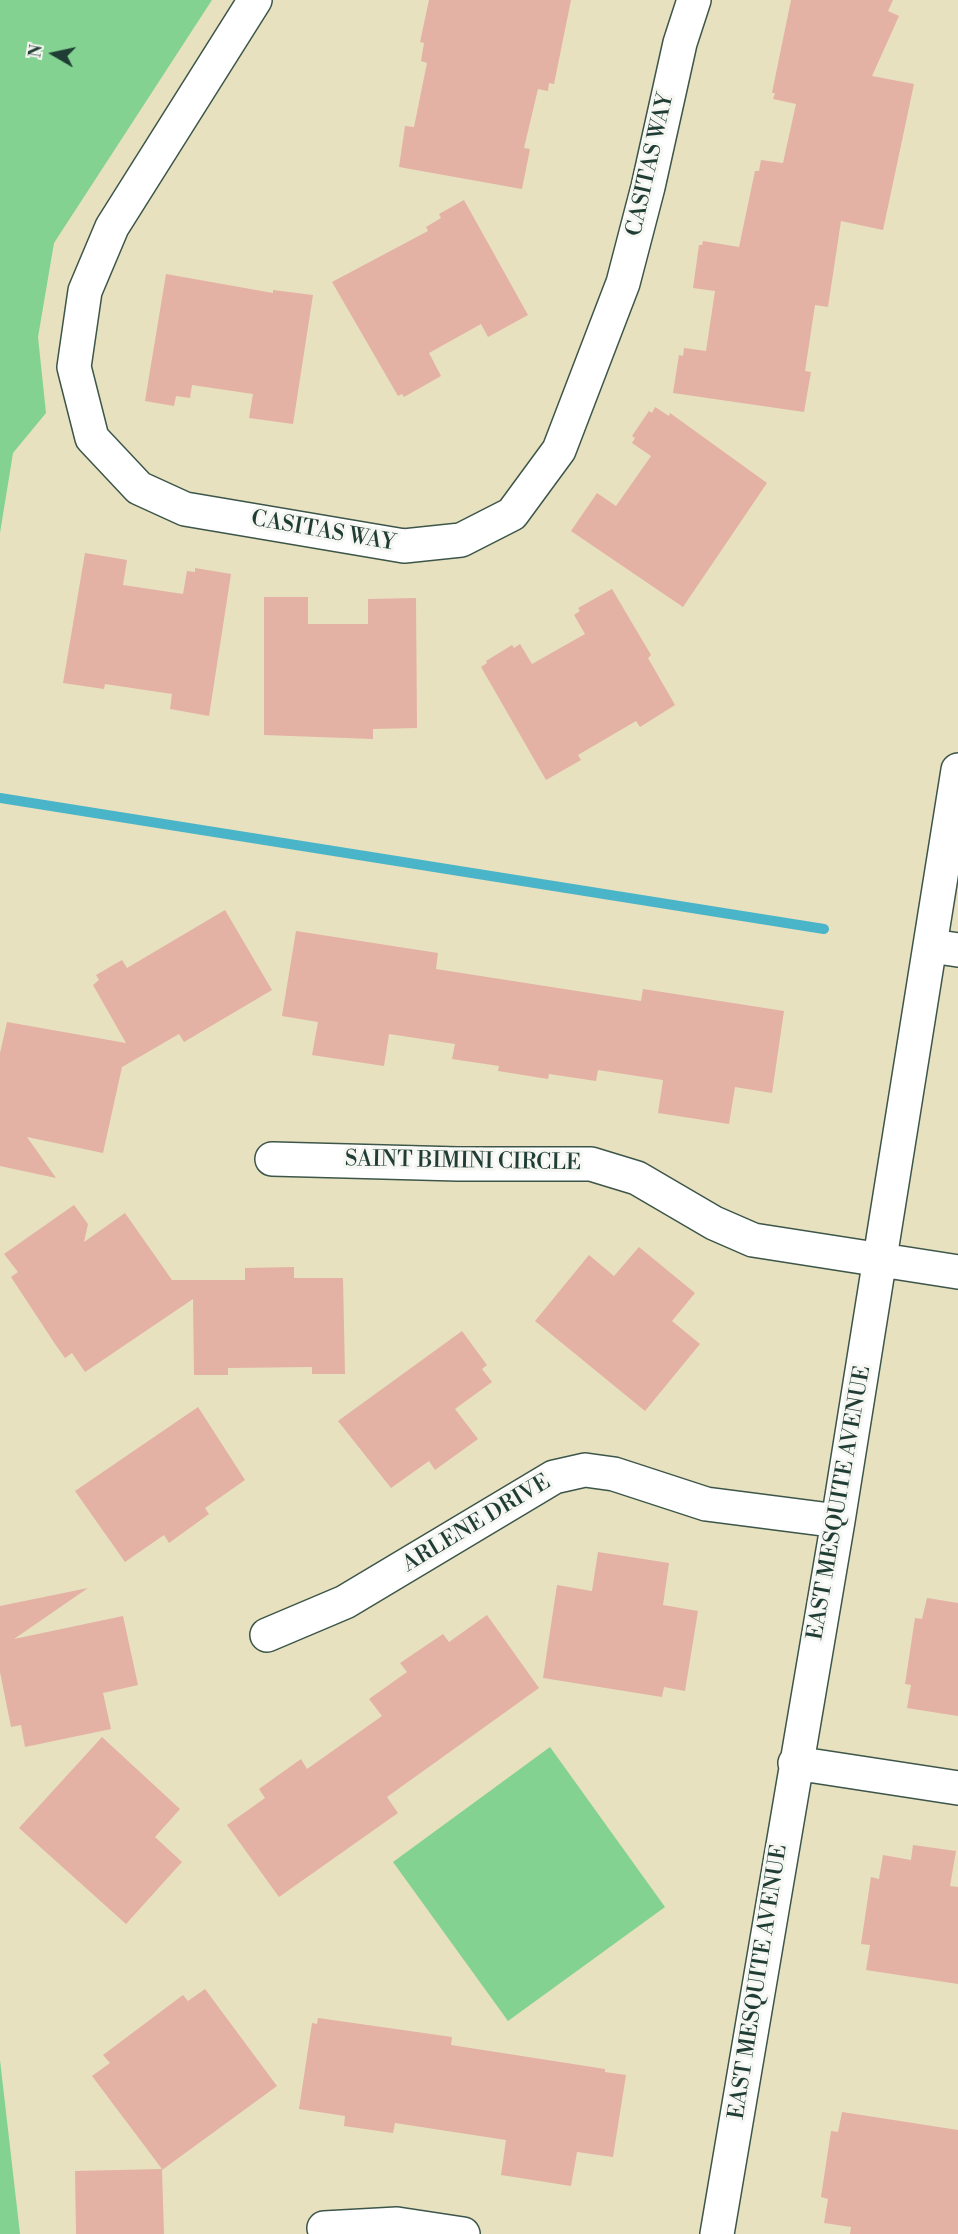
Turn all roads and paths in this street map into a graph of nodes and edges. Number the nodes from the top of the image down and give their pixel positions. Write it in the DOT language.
graph roads {
  1 [pos="255,0"];
  2 [pos="694,0"];
  3 [pos="958,770"];
  4 [pos="944,948"];
  5 [pos="272,1159"];
  6 [pos="880,1260"];
  7 [pos="958,1272"];
  8 [pos="838,1521"];
  9 [pos="267,1635"];
  10 [pos="795,1763"];
  11 [pos="958,1788"];
  12 [pos="324,2228"];
  13 [pos="464,2234"];
  14 [pos="717,2234"];
  1 -- 2 [label="street, CASITAS WAY"];
  3 -- 4 [label="street, EAST MESQUITE AVENUE"];
  4 -- 6 [label="street, EAST MESQUITE AVENUE"];
  5 -- 6 [label="street, SAINT BIMINI CIRCLE"];
  6 -- 7 [label="street, SAINT BIMINI CIRCLE"];
  6 -- 8 [label="street, EAST MESQUITE AVENUE"];
  8 -- 9 [label="street, ARLENE DRIVE"];
  8 -- 10 [label="street, EAST MESQUITE AVENUE"];
  10 -- 11 [label="street"];
  10 -- 14 [label="street, EAST MESQUITE AVENUE"];
  12 -- 13 [label="street"];
}
